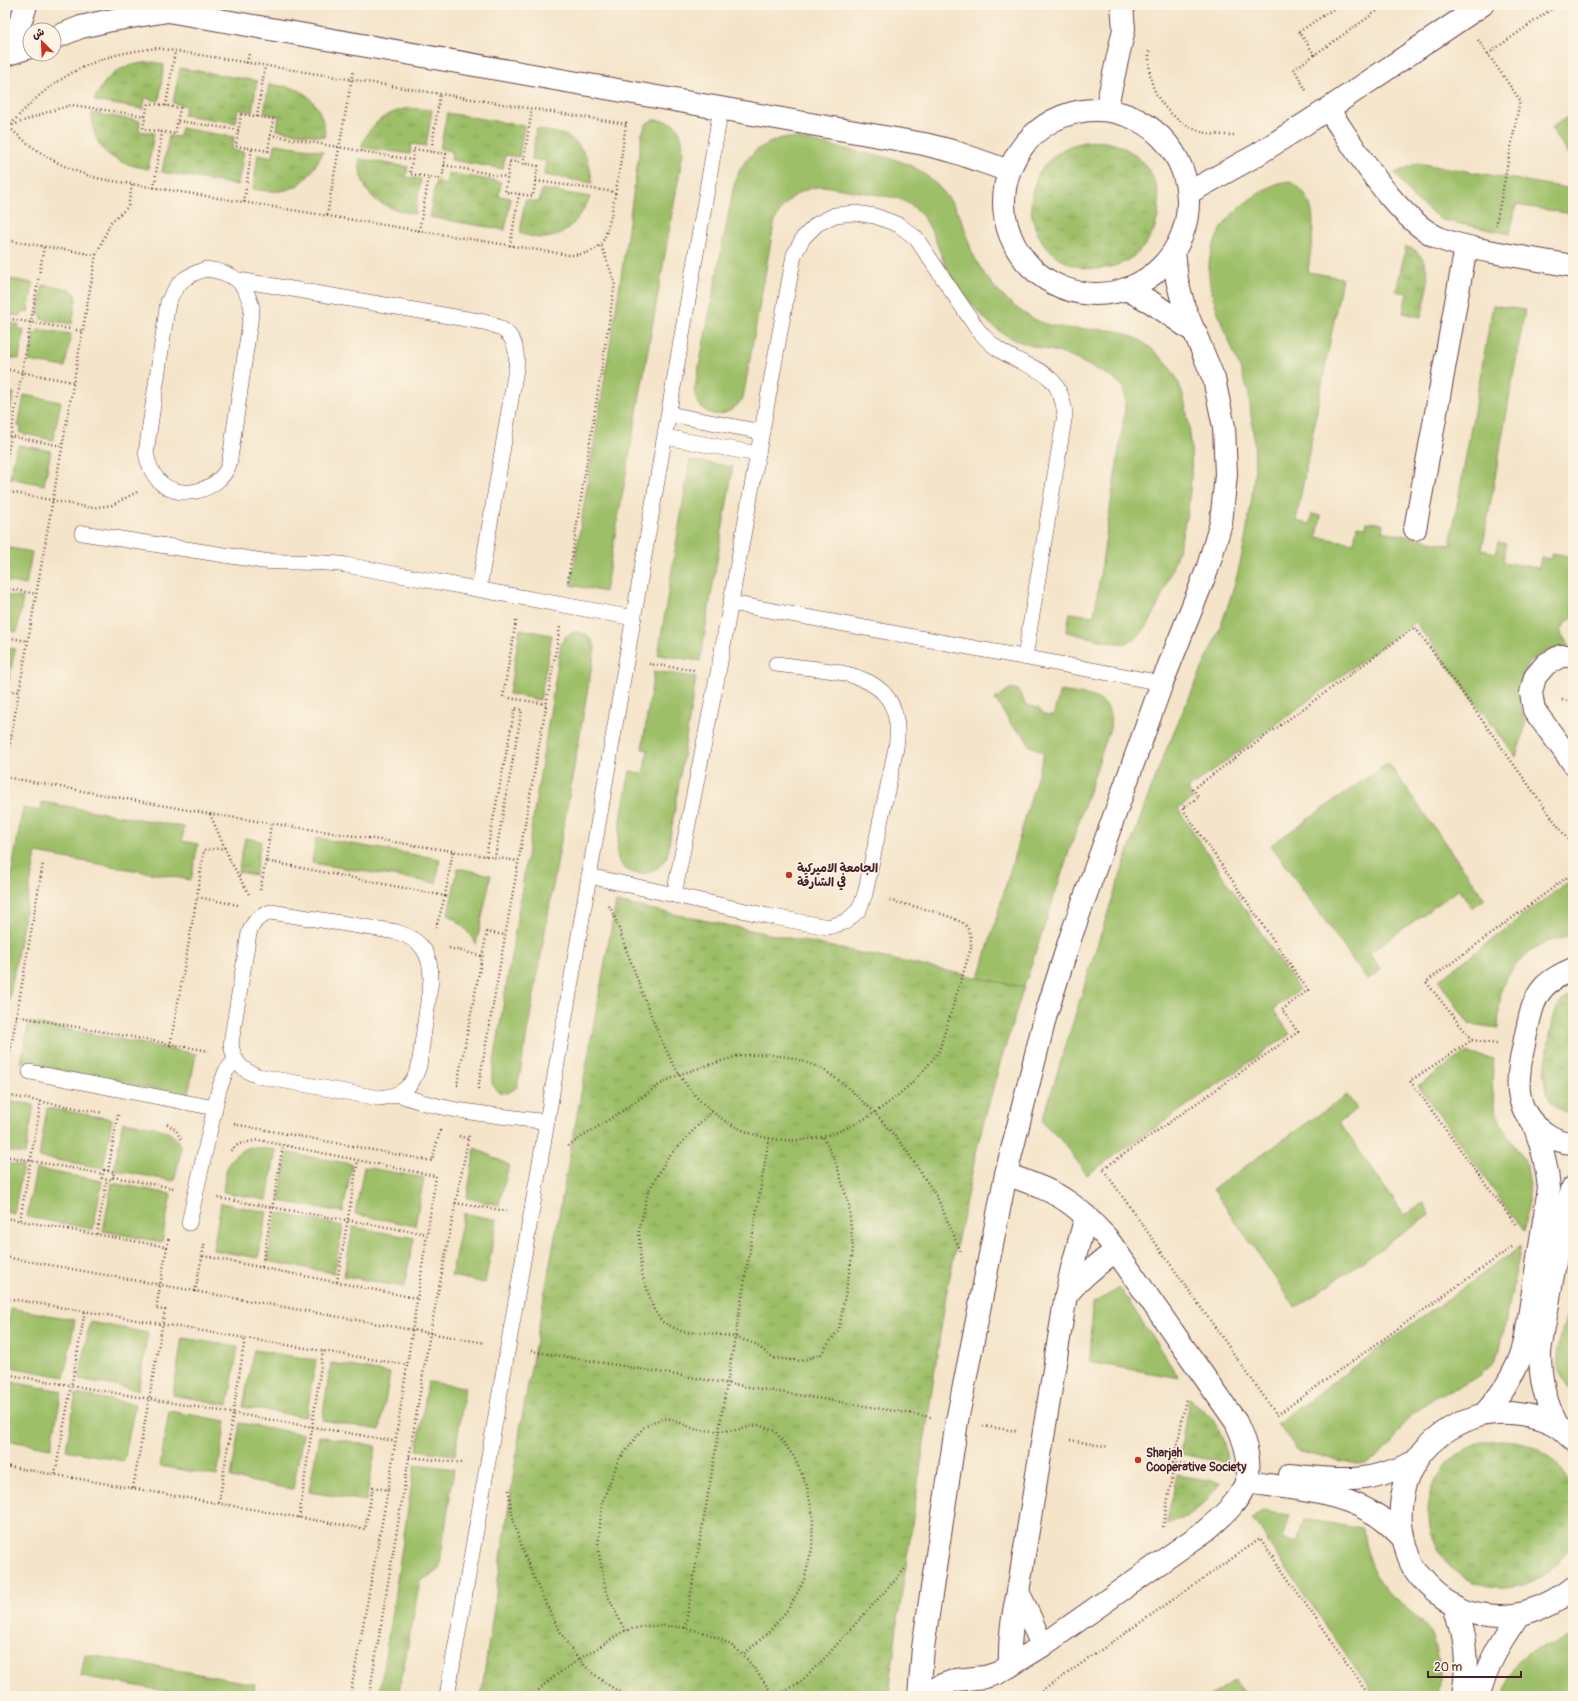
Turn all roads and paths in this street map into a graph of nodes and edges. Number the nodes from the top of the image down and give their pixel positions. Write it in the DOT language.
graph roads {
  1 [pos="26,5"];
  2 [pos="1122,5"];
  3 [pos="1339,5"];
  4 [pos="1376,5"];
  5 [pos="1386,5"];
  6 [pos="1482,5"];
  7 [pos="1557,5"];
  8 [pos="160,8"];
  9 [pos="1380,10"];
  10 [pos="1463,18"];
  11 [pos="62,35"];
  12 [pos="357,44"];
  13 [pos="1148,45"];
  14 [pos="5,47"];
  15 [pos="22,50"];
  16 [pos="175,51"];
  17 [pos="1488,54"];
  18 [pos="1315,55"];
  19 [pos="5,56"];
  20 [pos="265,66"];
  21 [pos="352,80"];
  22 [pos="1308,92"];
  23 [pos="631,93"];
  24 [pos="440,94"];
  25 [pos="166,106"];
  26 [pos="721,108"];
  27 [pos="532,109"];
  28 [pos="1328,109"];
  29 [pos="1106,110"];
  30 [pos="145,116"];
  31 [pos="257,117"];
  32 [pos="178,120"];
  33 [pos="626,124"];
  34 [pos="9,127"];
  35 [pos="5,128"];
  36 [pos="239,130"];
  37 [pos="162,132"];
  38 [pos="270,135"];
  39 [pos="252,148"];
  40 [pos="339,148"];
  41 [pos="431,152"];
  42 [pos="1255,156"];
  43 [pos="412,160"];
  44 [pos="524,164"];
  45 [pos="444,165"];
  46 [pos="1009,171"];
  47 [pos="507,176"];
  48 [pos="429,177"];
  49 [pos="536,181"];
  50 [pos="132,185"];
  51 [pos="154,188"];
  52 [pos="615,192"];
  53 [pos="519,194"];
  54 [pos="1188,194"];
  55 [pos="244,202"];
  56 [pos="327,215"];
  57 [pos="419,231"];
  58 [pos="5,240"];
  59 [pos="601,244"];
  60 [pos="510,246"];
  61 [pos="44,247"];
  62 [pos="1466,247"];
  63 [pos="1174,251"];
  64 [pos="1491,251"];
  65 [pos="96,255"];
  66 [pos="1573,266"];
  67 [pos="239,280"];
  68 [pos="1126,289"];
  69 [pos="5,318"];
  70 [pos="31,322"];
  71 [pos="82,331"];
  72 [pos="1196,334"];
  73 [pos="5,369"];
  74 [pos="22,372"];
  75 [pos="73,382"];
  76 [pos="669,414"];
  77 [pos="762,432"];
  78 [pos="5,435"];
  79 [pos="11,436"];
  80 [pos="665,437"];
  81 [pos="62,446"];
  82 [pos="758,454"];
  83 [pos="5,469"];
  84 [pos="159,482"];
  85 [pos="5,491"];
  86 [pos="52,501"];
  87 [pos="1415,529"];
  88 [pos="82,533"];
  89 [pos="5,588"];
  90 [pos="479,589"];
  91 [pos="36,594"];
  92 [pos="520,597"];
  93 [pos="730,604"];
  94 [pos="564,605"];
  95 [pos="634,618"];
  96 [pos="5,637"];
  97 [pos="28,641"];
  98 [pos="1573,656"];
  99 [pos="1025,657"];
  100 [pos="626,661"];
  101 [pos="776,664"];
  102 [pos="718,673"];
  103 [pos="1162,683"];
  104 [pos="5,690"];
  105 [pos="18,692"];
  106 [pos="546,704"];
  107 [pos="1573,763"];
  108 [pos="5,771"];
  109 [pos="5,777"];
  110 [pos="210,814"];
  111 [pos="271,823"];
  112 [pos="1573,847"];
  113 [pos="225,848"];
  114 [pos="453,851"];
  115 [pos="486,856"];
  116 [pos="495,857"];
  117 [pos="266,861"];
  118 [pos="518,861"];
  119 [pos="43,862"];
  120 [pos="1573,873"];
  121 [pos="589,876"];
  122 [pos="866,894"];
  123 [pos="674,895"];
  124 [pos="197,897"];
  125 [pos="259,912"];
  126 [pos="505,935"];
  127 [pos="446,947"];
  128 [pos="482,956"];
  129 [pos="1573,969"];
  130 [pos="16,1016"];
  131 [pos="170,1046"];
  132 [pos="234,1058"];
  133 [pos="30,1072"];
  134 [pos="680,1074"];
  135 [pos="464,1086"];
  136 [pos="471,1087"];
  137 [pos="478,1088"];
  138 [pos="398,1094"];
  139 [pos="5,1095"];
  140 [pos="41,1101"];
  141 [pos="215,1108"];
  142 [pos="712,1111"];
  143 [pos="474,1112"];
  144 [pos="875,1113"];
  145 [pos="118,1116"];
  146 [pos="126,1117"];
  147 [pos="547,1122"];
  148 [pos="162,1123"];
  149 [pos="1534,1125"];
  150 [pos="447,1133"];
  151 [pos="454,1135"];
  152 [pos="823,1137"];
  153 [pos="468,1139"];
  154 [pos="769,1139"];
  155 [pos="1573,1143"];
  156 [pos="183,1144"];
  157 [pos="283,1145"];
  158 [pos="564,1148"];
  159 [pos="228,1154"];
  160 [pos="5,1156"];
  161 [pos="358,1160"];
  162 [pos="30,1161"];
  163 [pos="108,1171"];
  164 [pos="103,1174"];
  165 [pos="1006,1174"];
  166 [pos="113,1177"];
  167 [pos="107,1179"];
  168 [pos="1573,1187"];
  169 [pos="177,1189"];
  170 [pos="214,1198"];
  171 [pos="455,1203"];
  172 [pos="272,1207"];
  173 [pos="531,1215"];
  174 [pos="1086,1216"];
  175 [pos="5,1218"];
  176 [pos="20,1220"];
  177 [pos="348,1220"];
  178 [pos="189,1222"];
  179 [pos="1516,1225"];
  180 [pos="170,1232"];
  181 [pos="97,1234"];
  182 [pos="207,1234"];
  183 [pos="427,1234"];
  184 [pos="167,1247"];
  185 [pos="1512,1247"];
  186 [pos="1116,1251"];
  187 [pos="202,1256"];
  188 [pos="5,1257"];
  189 [pos="960,1258"];
  190 [pos="262,1268"];
  191 [pos="337,1282"];
  192 [pos="160,1285"];
  193 [pos="195,1292"];
  194 [pos="1066,1296"];
  195 [pos="5,1298"];
  196 [pos="416,1298"];
  197 [pos="85,1311"];
  198 [pos="162,1324"];
  199 [pos="411,1330"];
  200 [pos="430,1334"];
  201 [pos="735,1337"];
  202 [pos="245,1338"];
  203 [pos="508,1347"];
  204 [pos="324,1351"];
  205 [pos="1192,1360"];
  206 [pos="407,1365"];
  207 [pos="5,1374"];
  208 [pos="728,1383"];
  209 [pos="71,1385"];
  210 [pos="149,1399"];
  211 [pos="233,1414"];
  212 [pos="1484,1414"];
  213 [pos="957,1421"];
  214 [pos="312,1427"];
  215 [pos="719,1431"];
  216 [pos="1565,1433"];
  217 [pos="1043,1436"];
  218 [pos="394,1441"];
  219 [pos="1109,1447"];
  220 [pos="409,1457"];
  221 [pos="1164,1462"];
  222 [pos="1414,1462"];
  223 [pos="1175,1464"];
  224 [pos="5,1466"];
  225 [pos="487,1466"];
  226 [pos="54,1474"];
  227 [pos="1247,1480"];
  228 [pos="133,1488"];
  229 [pos="388,1490"];
  230 [pos="219,1504"];
  231 [pos="299,1518"];
  232 [pos="1402,1537"];
  233 [pos="1158,1565"];
  234 [pos="1573,1588"];
  235 [pos="1018,1592"];
  236 [pos="1455,1605"];
  237 [pos="1518,1616"];
  238 [pos="685,1628"];
  239 [pos="624,1632"];
  240 [pos="1042,1646"];
  241 [pos="743,1655"];
  242 [pos="579,1660"];
  243 [pos="1010,1666"];
  244 [pos="350,1696"];
  245 [pos="369,1696"];
  246 [pos="447,1696"];
  247 [pos="533,1696"];
  248 [pos="626,1696"];
  249 [pos="774,1696"];
  250 [pos="919,1696"];
  251 [pos="924,1696"];
  252 [pos="1035,1696"];
  253 [pos="1370,1696"];
  254 [pos="1463,1696"];
  255 [pos="1479,1696"];
  1 -- 14 [label="street"];
  2 -- 29 [label="street"];
  3 -- 18 [label="path"];
  4 -- 9 [label="path"];
  5 -- 9 [label="path"];
  6 -- 10 [label="street"];
  7 -- 17 [label="path"];
  8 -- 11 [label="street"];
  8 -- 12 [label="street"];
  9 -- 18 [label="path"];
  10 -- 17 [label="path"];
  10 -- 28 [label="street"];
  12 -- 21 [label="path"];
  12 -- 23 [label="street"];
  13 -- 42 [label="path"];
  15 -- 19 [label="street"];
  16 -- 20 [label="path"];
  16 -- 25 [label="path"];
  16 -- 34 [label="path"];
  17 -- 64 [label="path"];
  18 -- 22 [label="path"];
  20 -- 21 [label="path"];
  20 -- 31 [label="path"];
  21 -- 24 [label="path"];
  21 -- 40 [label="path"];
  23 -- 26 [label="street"];
  23 -- 33 [label="path"];
  24 -- 27 [label="path"];
  24 -- 41 [label="path"];
  25 -- 30 [label="path"];
  25 -- 32 [label="path"];
  26 -- 46 [label="street"];
  26 -- 76 [label="lane"];
  27 -- 33 [label="path"];
  27 -- 44 [label="path"];
  28 -- 42 [label="street"];
  28 -- 62 [label="street"];
  29 -- 46 [label="street"];
  29 -- 54 [label="street"];
  30 -- 34 [label="path"];
  30 -- 37 [label="path"];
  31 -- 36 [label="path"];
  31 -- 38 [label="path"];
  32 -- 36 [label="path"];
  32 -- 37 [label="path"];
  33 -- 52 [label="path"];
  34 -- 35 [label="path"];
  34 -- 50 [label="path"];
  36 -- 39 [label="path"];
  37 -- 51 [label="path"];
  38 -- 39 [label="path"];
  38 -- 40 [label="path"];
  39 -- 55 [label="path"];
  40 -- 43 [label="path"];
  40 -- 56 [label="path"];
  41 -- 43 [label="path"];
  41 -- 45 [label="path"];
  42 -- 54 [label="street"];
  43 -- 48 [label="path"];
  44 -- 47 [label="path"];
  44 -- 49 [label="path"];
  45 -- 47 [label="path"];
  45 -- 48 [label="path"];
  46 -- 68 [label="street"];
  47 -- 53 [label="path"];
  48 -- 57 [label="path"];
  49 -- 52 [label="path"];
  49 -- 53 [label="path"];
  50 -- 51 [label="path"];
  50 -- 65 [label="path"];
  51 -- 55 [label="path"];
  52 -- 59 [label="path"];
  53 -- 60 [label="path"];
  54 -- 63 [label="street"];
  55 -- 56 [label="path"];
  56 -- 57 [label="path"];
  57 -- 60 [label="path"];
  58 -- 61 [label="path"];
  59 -- 60 [label="path"];
  59 -- 94 [label="path"];
  61 -- 65 [label="path"];
  61 -- 70 [label="path"];
  62 -- 64 [label="street"];
  62 -- 87 [label="street"];
  63 -- 68 [label="street"];
  63 -- 72 [label="street"];
  64 -- 66 [label="street"];
  65 -- 71 [label="path"];
  67 -- 84 [label="lane"];
  67 -- 84 [label="lane"];
  67 -- 90 [label="lane"];
  68 -- 72 [label="street"];
  69 -- 70 [label="path"];
  70 -- 71 [label="path"];
  70 -- 74 [label="path"];
  71 -- 75 [label="path"];
  72 -- 103 [label="street"];
  73 -- 74 [label="path"];
  74 -- 75 [label="path"];
  74 -- 79 [label="path"];
  75 -- 81 [label="path"];
  76 -- 77 [label="lane"];
  76 -- 80 [label="lane"];
  77 -- 82 [label="lane"];
  77 -- 99 [label="lane"];
  78 -- 79 [label="path"];
  79 -- 81 [label="path"];
  79 -- 83 [label="path"];
  80 -- 82 [label="lane"];
  80 -- 95 [label="lane"];
  81 -- 86 [label="path"];
  82 -- 93 [label="lane"];
  84 -- 86 [label="path"];
  85 -- 86 [label="path"];
  86 -- 91 [label="path"];
  88 -- 90 [label="lane"];
  89 -- 91 [label="path"];
  90 -- 92 [label="lane"];
  91 -- 97 [label="path"];
  92 -- 94 [label="lane"];
  92 -- 106 [label="path"];
  93 -- 99 [label="lane"];
  93 -- 102 [label="lane"];
  94 -- 95 [label="lane"];
  94 -- 106 [label="path"];
  95 -- 100 [label="lane"];
  96 -- 97 [label="path"];
  97 -- 105 [label="path"];
  98 -- 107 [label="street"];
  99 -- 103 [label="lane"];
  100 -- 102 [label="path"];
  100 -- 121 [label="lane"];
  101 -- 122 [label="lane"];
  102 -- 123 [label="lane"];
  103 -- 165 [label="street"];
  104 -- 105 [label="path"];
  105 -- 108 [label="path"];
  106 -- 118 [label="path"];
  109 -- 110 [label="path"];
  110 -- 111 [label="path"];
  110 -- 113 [label="path"];
  111 -- 114 [label="path"];
  111 -- 117 [label="path"];
  112 -- 185 [label="path"];
  113 -- 124 [label="path"];
  113 -- 125 [label="path"];
  114 -- 115 [label="path"];
  114 -- 117 [label="path"];
  115 -- 116 [label="path"];
  115 -- 116 [label="path"];
  116 -- 118 [label="path"];
  117 -- 125 [label="path"];
  118 -- 126 [label="path"];
  119 -- 130 [label="path"];
  120 -- 179 [label="path"];
  121 -- 123 [label="lane"];
  121 -- 134 [label="path"];
  121 -- 147 [label="lane"];
  122 -- 123 [label="lane"];
  122 -- 144 [label="path"];
  124 -- 125 [label="path"];
  124 -- 131 [label="path"];
  125 -- 132 [label="lane"];
  125 -- 138 [label="lane"];
  126 -- 128 [label="path"];
  126 -- 137 [label="path"];
  127 -- 128 [label="path"];
  128 -- 135 [label="path"];
  129 -- 149 [label="street"];
  130 -- 131 [label="path"];
  130 -- 133 [label="path"];
  131 -- 132 [label="path"];
  132 -- 138 [label="lane"];
  132 -- 141 [label="lane"];
  133 -- 141 [label="lane"];
  134 -- 142 [label="path"];
  134 -- 144 [label="path"];
  134 -- 158 [label="path"];
  136 -- 137 [label="path"];
  137 -- 143 [label="path"];
  138 -- 143 [label="lane"];
  139 -- 140 [label="path"];
  140 -- 145 [label="path"];
  140 -- 162 [label="path"];
  141 -- 150 [label="path"];
  141 -- 178 [label="lane"];
  142 -- 154 [label="path"];
  142 -- 201 [label="path"];
  143 -- 147 [label="lane"];
  143 -- 153 [label="path"];
  144 -- 152 [label="path"];
  144 -- 189 [label="path"];
  145 -- 146 [label="path"];
  145 -- 163 [label="path"];
  147 -- 173 [label="lane"];
  148 -- 156 [label="path"];
  149 -- 155 [label="street"];
  149 -- 212 [label="street"];
  151 -- 153 [label="path"];
  152 -- 154 [label="path"];
  152 -- 201 [label="path"];
  153 -- 171 [label="path"];
  154 -- 201 [label="path"];
  157 -- 159 [label="path"];
  157 -- 161 [label="path"];
  157 -- 172 [label="path"];
  160 -- 162 [label="path"];
  161 -- 177 [label="path"];
  161 -- 183 [label="path"];
  162 -- 164 [label="path"];
  162 -- 176 [label="path"];
  163 -- 164 [label="path"];
  163 -- 166 [label="path"];
  164 -- 167 [label="path"];
  165 -- 174 [label="street"];
  165 -- 213 [label="street"];
  166 -- 167 [label="path"];
  166 -- 169 [label="path"];
  167 -- 181 [label="path"];
  168 -- 216 [label="street"];
  170 -- 172 [label="path"];
  171 -- 173 [label="path"];
  171 -- 200 [label="path"];
  172 -- 177 [label="path"];
  172 -- 190 [label="path"];
  173 -- 203 [label="lane"];
  174 -- 186 [label="street"];
  174 -- 194 [label="street"];
  175 -- 176 [label="path"];
  176 -- 181 [label="path"];
  177 -- 183 [label="path"];
  177 -- 191 [label="path"];
  180 -- 184 [label="path"];
  181 -- 184 [label="path"];
  182 -- 187 [label="path"];
  183 -- 196 [label="path"];
  184 -- 192 [label="path"];
  186 -- 194 [label="street"];
  186 -- 205 [label="street"];
  187 -- 190 [label="path"];
  187 -- 193 [label="path"];
  188 -- 192 [label="path"];
  190 -- 191 [label="path"];
  191 -- 196 [label="path"];
  192 -- 193 [label="path"];
  192 -- 198 [label="path"];
  193 -- 199 [label="path"];
  194 -- 217 [label="street"];
  195 -- 197 [label="path"];
  196 -- 199 [label="path"];
  197 -- 198 [label="path"];
  197 -- 209 [label="path"];
  198 -- 202 [label="path"];
  198 -- 210 [label="path"];
  199 -- 200 [label="path"];
  199 -- 206 [label="path"];
  200 -- 203 [label="path"];
  200 -- 220 [label="path"];
  201 -- 208 [label="path"];
  202 -- 204 [label="path"];
  202 -- 211 [label="path"];
  203 -- 208 [label="path"];
  203 -- 225 [label="lane"];
  204 -- 206 [label="path"];
  204 -- 214 [label="path"];
  205 -- 223 [label="path"];
  205 -- 227 [label="street"];
  206 -- 218 [label="path"];
  207 -- 209 [label="path"];
  208 -- 213 [label="path"];
  208 -- 215 [label="path"];
  209 -- 210 [label="path"];
  209 -- 226 [label="path"];
  210 -- 211 [label="path"];
  210 -- 228 [label="path"];
  211 -- 214 [label="path"];
  211 -- 230 [label="path"];
  212 -- 216 [label="street"];
  212 -- 222 [label="street"];
  213 -- 217 [label="path"];
  213 -- 250 [label="street"];
  214 -- 218 [label="path"];
  214 -- 231 [label="path"];
  215 -- 238 [label="path"];
  215 -- 239 [label="path"];
  215 -- 241 [label="path"];
  217 -- 219 [label="path"];
  217 -- 235 [label="street"];
  218 -- 229 [label="path"];
  220 -- 225 [label="path"];
  220 -- 245 [label="path"];
  221 -- 223 [label="path"];
  222 -- 227 [label="street"];
  222 -- 232 [label="street"];
  223 -- 227 [label="path"];
  223 -- 233 [label="path"];
  224 -- 226 [label="path"];
  225 -- 242 [label="path"];
  225 -- 246 [label="lane"];
  226 -- 228 [label="path"];
  227 -- 232 [label="street"];
  227 -- 233 [label="street"];
  228 -- 230 [label="path"];
  229 -- 231 [label="path"];
  229 -- 244 [label="path"];
  230 -- 231 [label="path"];
  232 -- 236 [label="street"];
  233 -- 240 [label="street"];
  234 -- 237 [label="street"];
  235 -- 240 [label="street"];
  235 -- 243 [label="street"];
  236 -- 237 [label="street"];
  236 -- 254 [label="street"];
  237 -- 255 [label="street"];
  238 -- 239 [label="path"];
  238 -- 241 [label="path"];
  239 -- 242 [label="path"];
  240 -- 243 [label="street"];
  241 -- 249 [label="path"];
  242 -- 247 [label="path"];
  242 -- 248 [label="path"];
  243 -- 251 [label="street"];
  252 -- 253 [label="path"];
}
